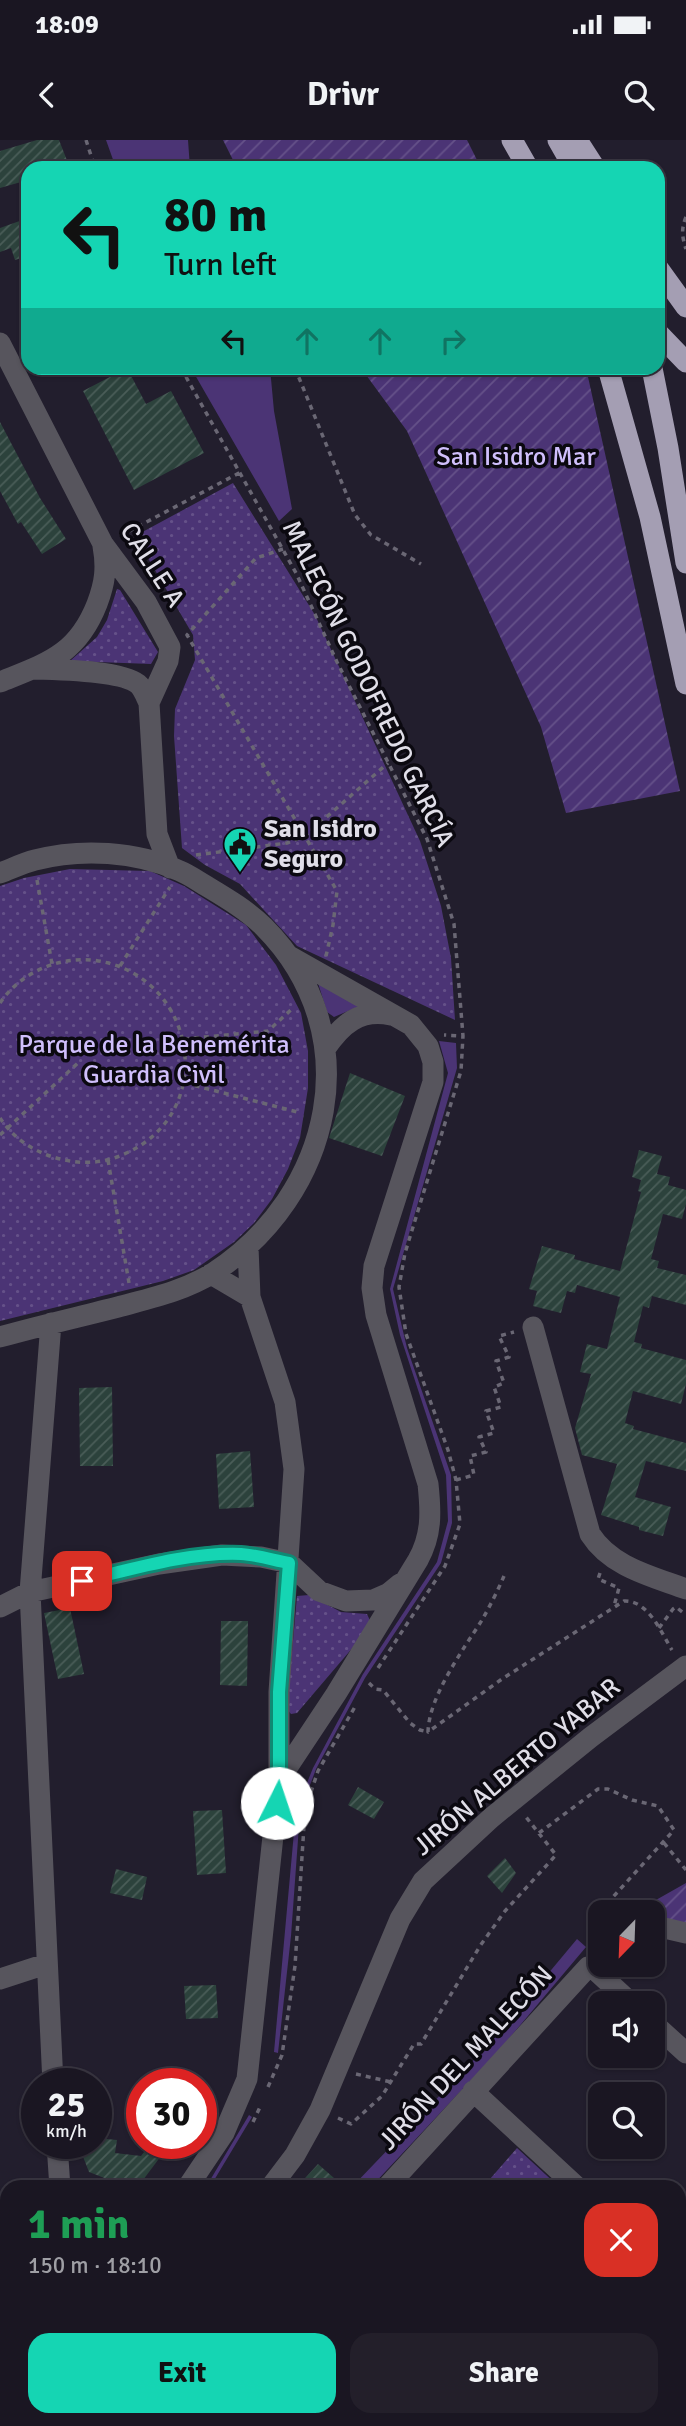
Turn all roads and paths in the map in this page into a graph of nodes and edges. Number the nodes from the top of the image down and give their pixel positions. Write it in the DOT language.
graph roads {
  1 [pos="86,140"];
  2 [pos="512,140"];
  3 [pos="558,140"];
  4 [pos="577,140"];
  5 [pos="93,161"];
  6 [pos="524,161"];
  7 [pos="570,161"];
  8 [pos="590,161"];
  9 [pos="686,217"];
  10 [pos="686,249"];
  11 [pos="665,278"];
  12 [pos="686,307"];
  13 [pos="665,340"];
  14 [pos="0,343"];
  15 [pos="686,362"];
  16 [pos="185,375"];
  17 [pos="298,375"];
  18 [pos="610,375"];
  19 [pos="653,375"];
  20 [pos="241,472"];
  21 [pos="109,541"];
  22 [pos="283,549"];
  23 [pos="686,563"];
  24 [pos="421,564"];
  25 [pos="33,669"];
  26 [pos="0,682"];
  27 [pos="686,684"];
  28 [pos="149,703"];
  29 [pos="388,763"];
  30 [pos="157,834"];
  31 [pos="304,836"];
  32 [pos="34,860"];
  33 [pos="148,861"];
  34 [pos="175,869"];
  35 [pos="0,873"];
  36 [pos="289,956"];
  37 [pos="52,964"];
  38 [pos="120,967"];
  39 [pos="321,974"];
  40 [pos="309,994"];
  41 [pos="0,1003"];
  42 [pos="393,1015"];
  43 [pos="421,1034"];
  44 [pos="184,1039"];
  45 [pos="325,1049"];
  46 [pos="79,1062"];
  47 [pos="184,1083"];
  48 [pos="0,1118"];
  49 [pos="323,1119"];
  50 [pos="8,1129"];
  51 [pos="0,1135"];
  52 [pos="108,1160"];
  53 [pos="248,1247"];
  54 [pos="211,1274"];
  55 [pos="250,1297"];
  56 [pos="132,1303"];
  57 [pos="51,1323"];
  58 [pos="527,1329"];
  59 [pos="0,1337"];
  60 [pos="456,1480"];
  61 [pos="289,1563"];
  62 [pos="504,1576"];
  63 [pos="407,1578"];
  64 [pos="686,1589"];
  65 [pos="30,1592"];
  66 [pos="616,1600"];
  67 [pos="0,1607"];
  68 [pos="614,1607"];
  69 [pos="686,1615"];
  70 [pos="658,1628"];
  71 [pos="685,1667"];
  72 [pos="369,1683"];
  73 [pos="428,1732"];
  74 [pos="279,1780"];
  75 [pos="513,1800"];
  76 [pos="539,1833"];
  77 [pos="664,1843"];
  78 [pos="686,1870"];
  79 [pos="616,1900"];
  80 [pos="665,1928"];
  81 [pos="686,1933"];
  82 [pos="46,1964"];
  83 [pos="588,1972"];
  84 [pos="606,1978"];
  85 [pos="0,1979"];
  86 [pos="619,1991"];
  87 [pos="665,2034"];
  88 [pos="686,2053"];
  89 [pos="52,2068"];
  90 [pos="338,2069"];
  91 [pos="391,2082"];
  92 [pos="473,2091"];
  93 [pos="320,2110"];
  94 [pos="58,2159"];
  95 [pos="59,2180"];
  96 [pos="192,2180"];
  97 [pos="276,2180"];
  98 [pos="393,2180"];
  99 [pos="569,2180"];
  1 -- 5 [label="path"];
  2 -- 6 [label="highway"];
  3 -- 7 [label="highway"];
  4 -- 8 [label="highway"];
  9 -- 10 [label="path"];
  11 -- 12 [label="highway"];
  13 -- 15 [label="highway"];
  14 -- 21 [label="street, CALLE A"];
  16 -- 20 [label="path, MALECÓN GODOFREDO GARCÍA"];
  17 -- 24 [label="path"];
  18 -- 27 [label="highway"];
  19 -- 23 [label="highway"];
  20 -- 21 [label="path"];
  20 -- 22 [label="path, MALECÓN GODOFREDO GARCÍA"];
  21 -- 25 [label="street"];
  21 -- 28 [label="street, CALLE A"];
  22 -- 29 [label="path, MALECÓN GODOFREDO GARCÍA"];
  22 -- 31 [label="path"];
  25 -- 26 [label="street"];
  25 -- 28 [label="street"];
  28 -- 30 [label="street, CALLE A"];
  29 -- 31 [label="path"];
  29 -- 43 [label="path, MALECÓN GODOFREDO GARCÍA"];
  30 -- 33 [label="street, CALLE A"];
  30 -- 34 [label="street, CALLE A"];
  31 -- 34 [label="path"];
  31 -- 39 [label="path"];
  32 -- 33 [label="street"];
  32 -- 35 [label="street"];
  32 -- 37 [label="path"];
  33 -- 34 [label="street"];
  34 -- 36 [label="street"];
  34 -- 38 [label="path"];
  36 -- 39 [label="street"];
  36 -- 40 [label="street"];
  37 -- 38 [label="path"];
  37 -- 41 [label="path"];
  38 -- 44 [label="path"];
  39 -- 42 [label="street"];
  40 -- 44 [label="path"];
  40 -- 45 [label="street"];
  42 -- 43 [label="street"];
  42 -- 45 [label="street"];
  43 -- 63 [label="street"];
  44 -- 47 [label="path"];
  45 -- 49 [label="street"];
  46 -- 50 [label="path"];
  47 -- 49 [label="path"];
  47 -- 52 [label="path"];
  48 -- 50 [label="path"];
  49 -- 53 [label="street"];
  50 -- 51 [label="path"];
  50 -- 52 [label="path"];
  52 -- 56 [label="path"];
  53 -- 54 [label="street"];
  53 -- 55 [label="street"];
  54 -- 55 [label="street"];
  54 -- 56 [label="street"];
  55 -- 61 [label="street"];
  56 -- 57 [label="street"];
  57 -- 59 [label="street"];
  57 -- 65 [label="street"];
  58 -- 60 [label="path"];
  58 -- 64 [label="street"];
  61 -- 63 [label="street"];
  61 -- 65 [label="street"];
  61 -- 74 [label="street"];
  62 -- 73 [label="path"];
  63 -- 74 [label="street"];
  65 -- 67 [label="street"];
  65 -- 82 [label="street"];
  66 -- 68 [label="path"];
  68 -- 70 [label="path"];
  68 -- 73 [label="path"];
  69 -- 70 [label="path"];
  70 -- 71 [label="path"];
  71 -- 75 [label="street, JIRÓN ALBERTO YABAR"];
  72 -- 73 [label="path"];
  74 -- 96 [label="street"];
  75 -- 76 [label="path"];
  75 -- 90 [label="street, JIRÓN ALBERTO YABAR"];
  76 -- 77 [label="path"];
  76 -- 91 [label="path"];
  77 -- 78 [label="path"];
  77 -- 79 [label="path"];
  80 -- 81 [label="street"];
  82 -- 85 [label="street"];
  82 -- 89 [label="street"];
  83 -- 92 [label="street, JIRÓN DEL MALECÓN"];
  84 -- 86 [label="street"];
  87 -- 88 [label="street"];
  90 -- 91 [label="path"];
  90 -- 93 [label="street, JIRÓN ALBERTO YABAR"];
  91 -- 93 [label="path"];
  92 -- 98 [label="street, JIRÓN DEL MALECÓN"];
  92 -- 99 [label="street"];
  93 -- 97 [label="street, JIRÓN ALBERTO YABAR"];
  94 -- 95 [label="street"];
}
